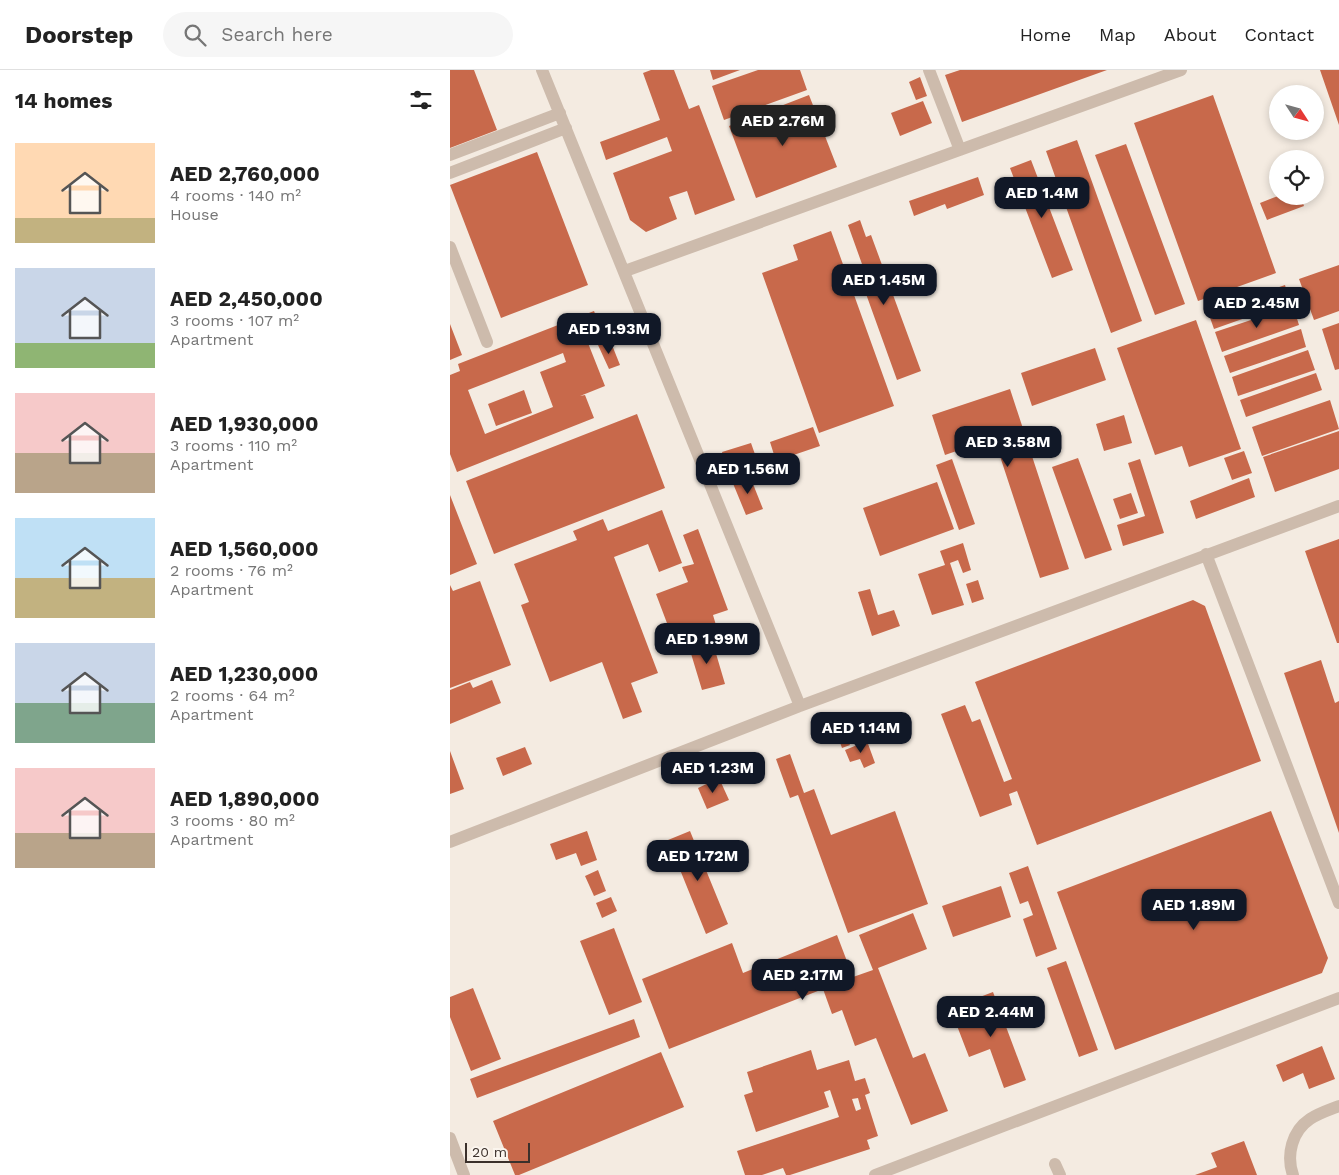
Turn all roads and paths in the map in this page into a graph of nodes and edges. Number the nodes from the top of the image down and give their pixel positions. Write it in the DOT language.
graph roads {
  1 [pos="542,70"];
  2 [pos="928,70"];
  3 [pos="1178,70"];
  4 [pos="560,113"];
  5 [pos="566,128"];
  6 [pos="960,150"];
  7 [pos="450,155"];
  8 [pos="450,173"];
  9 [pos="450,247"];
  10 [pos="625,271"];
  11 [pos="487,342"];
  12 [pos="1339,506"];
  13 [pos="1206,554"];
  14 [pos="800,706"];
  15 [pos="450,842"];
  16 [pos="1339,903"];
  17 [pos="1339,998"];
  18 [pos="1339,1106"];
  19 [pos="450,1138"];
  20 [pos="464,1175"];
  21 [pos="875,1175"];
  22 [pos="1293,1175"];
  1 -- 4 [label="street"];
  2 -- 6 [label="street"];
  3 -- 6 [label="street"];
  4 -- 5 [label="street"];
  4 -- 7 [label="street"];
  5 -- 8 [label="street"];
  5 -- 10 [label="street"];
  6 -- 10 [label="street"];
  9 -- 11 [label="street"];
  10 -- 14 [label="street"];
  12 -- 13 [label="street"];
  13 -- 14 [label="street"];
  13 -- 16 [label="street"];
  14 -- 15 [label="street"];
  17 -- 21 [label="street"];
  18 -- 22 [label="street"];
  19 -- 20 [label="street"];
}
